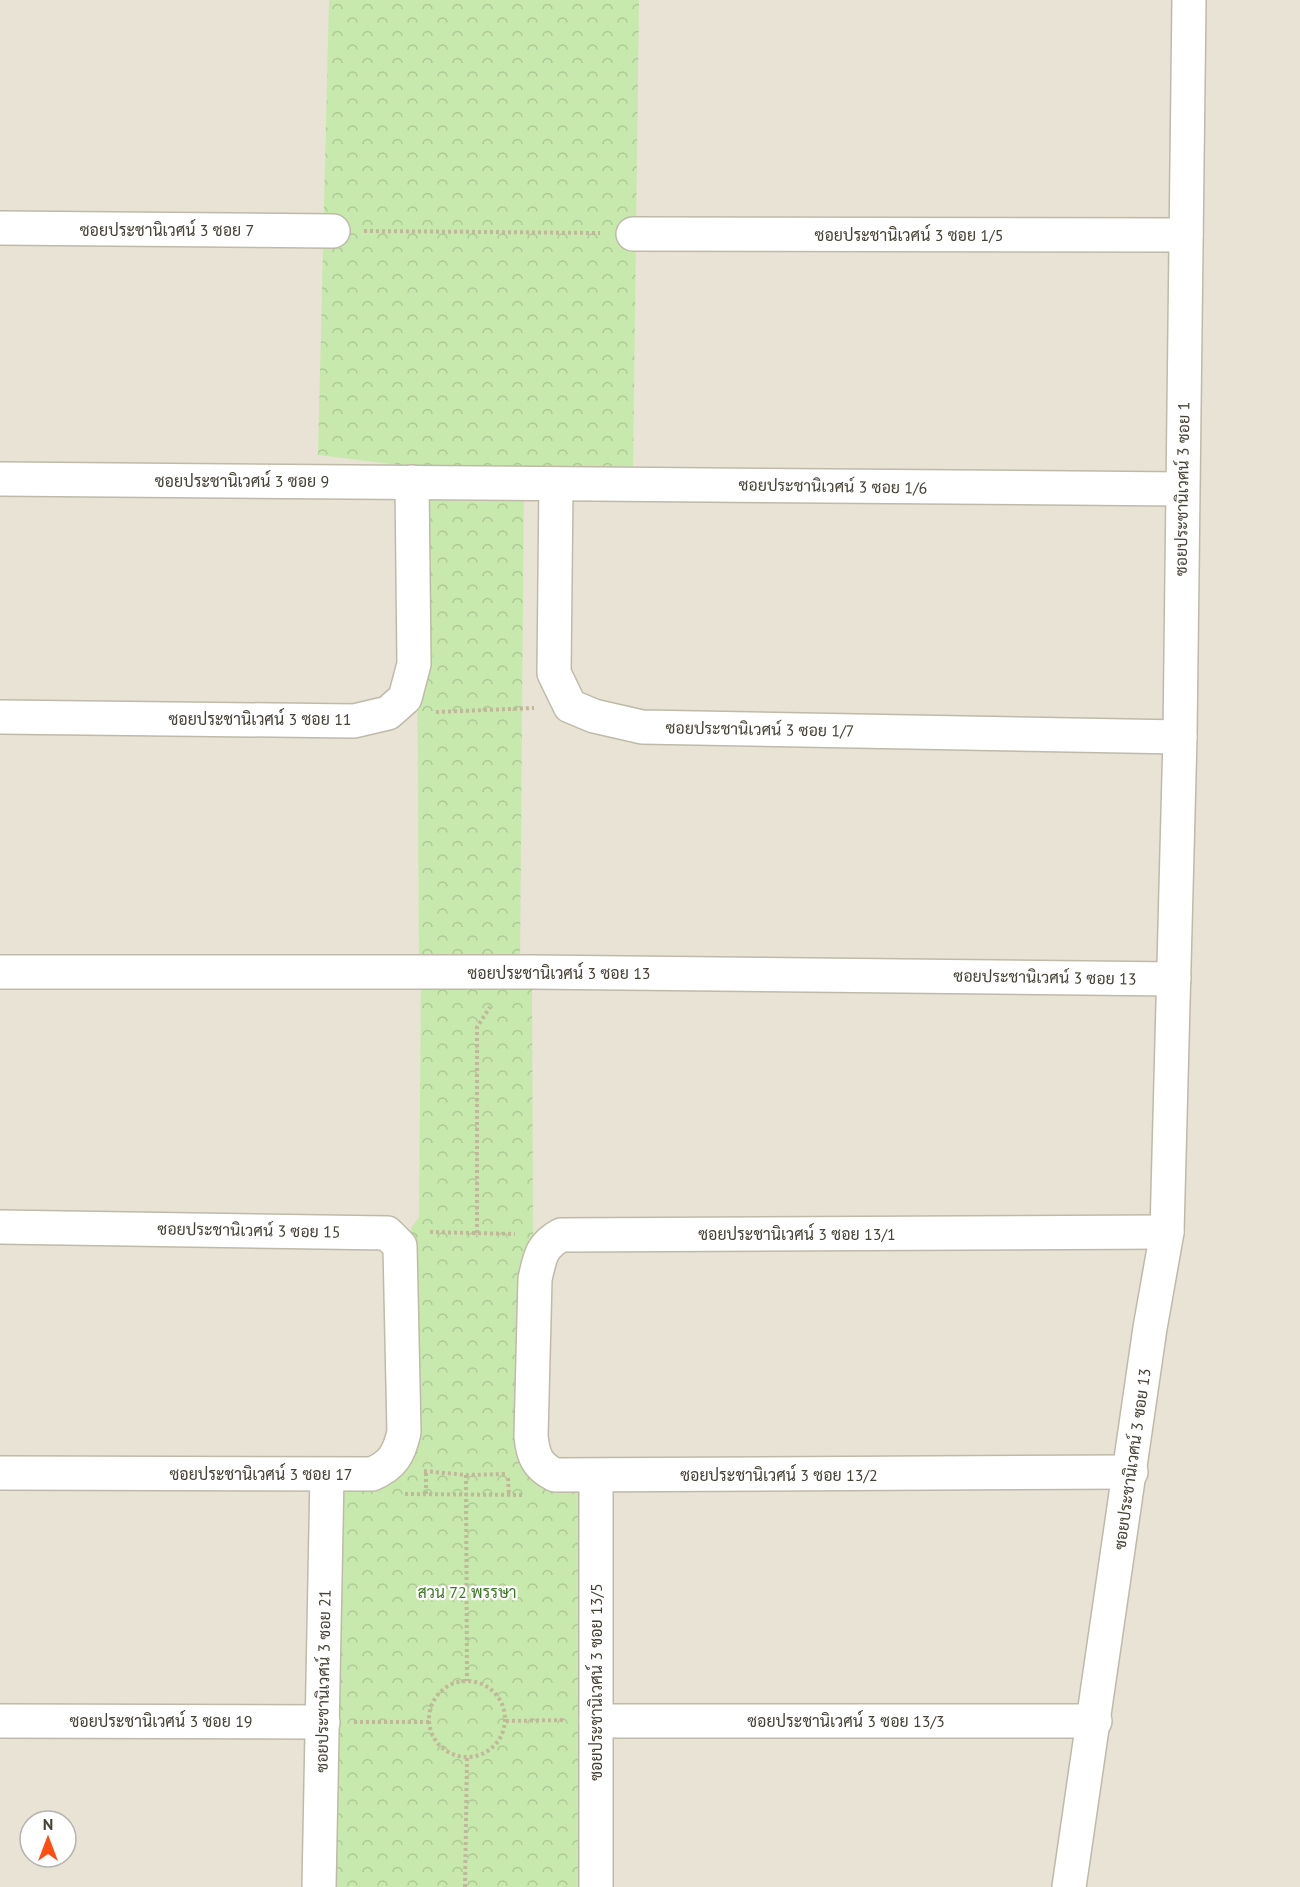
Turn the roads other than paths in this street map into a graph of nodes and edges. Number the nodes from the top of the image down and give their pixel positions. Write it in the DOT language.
graph roads {
  1 [pos="1189,0"];
  2 [pos="0,228"];
  3 [pos="333,231"];
  4 [pos="633,234"];
  5 [pos="1186,236"];
  6 [pos="0,479"];
  7 [pos="412,482"];
  8 [pos="484,483"];
  9 [pos="556,483"];
  10 [pos="1181,489"];
  11 [pos="0,717"];
  12 [pos="1180,737"];
  13 [pos="0,972"];
  14 [pos="1174,979"];
  15 [pos="0,1227"];
  16 [pos="1167,1232"];
  17 [pos="402,1339"];
  18 [pos="533,1358"];
  19 [pos="1131,1472"];
  20 [pos="0,1473"];
  21 [pos="327,1475"];
  22 [pos="596,1476"];
  23 [pos="596,1720"];
  24 [pos="1095,1720"];
  25 [pos="0,1721"];
  26 [pos="334,1721"];
  27 [pos="319,1887"];
  28 [pos="596,1887"];
  29 [pos="1069,1887"];
  1 -- 5 [label="street, ซอยประชานิเวศน์ 3 ซอย 1"];
  2 -- 3 [label="street, ซอยประชานิเวศน์ 3 ซอย 7"];
  4 -- 5 [label="street, ซอยประชานิเวศน์ 3 ซอย 1/5"];
  5 -- 10 [label="street, ซอยประชานิเวศน์ 3 ซอย 1"];
  6 -- 7 [label="street, ซอยประชานิเวศน์ 3 ซอย 9"];
  7 -- 8 [label="street, ซอยประชานิเวศน์ 3 ซอย 9"];
  7 -- 11 [label="street, ซอยประชานิเวศน์ 3 ซอย 11"];
  8 -- 9 [label="street, ซอยประชานิเวศน์ 3 ซอย 1/6"];
  9 -- 10 [label="street, ซอยประชานิเวศน์ 3 ซอย 1/6"];
  9 -- 12 [label="street, ซอยประชานิเวศน์ 3 ซอย 1/7"];
  10 -- 12 [label="street, ซอยประชานิเวศน์ 3 ซอย 1"];
  12 -- 14 [label="street, ซอยประชานิเวศน์ 3 ซอย 1"];
  13 -- 14 [label="street, ซอยประชานิเวศน์ 3 ซอย 13"];
  14 -- 16 [label="street, ซอยประชานิเวศน์ 3 ซอย 13"];
  15 -- 17 [label="street, ซอยประชานิเวศน์ 3 ซอย 15"];
  16 -- 18 [label="street, ซอยประชานิเวศน์ 3 ซอย 13/1"];
  16 -- 19 [label="street, ซอยประชานิเวศน์ 3 ซอย 13"];
  17 -- 21 [label="street, ซอยประชานิเวศน์ 3 ซอย 17"];
  18 -- 22 [label="street, ซอยประชานิเวศน์ 3 ซอย 13/2"];
  19 -- 22 [label="street, ซอยประชานิเวศน์ 3 ซอย 13/2"];
  19 -- 24 [label="street, ซอยประชานิเวศน์ 3 ซอย 13"];
  20 -- 21 [label="street, ซอยประชานิเวศน์ 3 ซอย 17"];
  21 -- 26 [label="street, ซอยประชานิเวศน์ 3 ซอย 21"];
  22 -- 23 [label="street, ซอยประชานิเวศน์ 3 ซอย 13/5"];
  23 -- 24 [label="street, ซอยประชานิเวศน์ 3 ซอย 13/3"];
  23 -- 28 [label="street, ซอยประชานิเวศน์ 3 ซอย 13/5"];
  24 -- 29 [label="street, ซอยประชานิเวศน์ 3 ซอย 13"];
  25 -- 26 [label="street, ซอยประชานิเวศน์ 3 ซอย 19"];
  26 -- 27 [label="street, ซอยประชานิเวศน์ 3 ซอย 21"];
}
